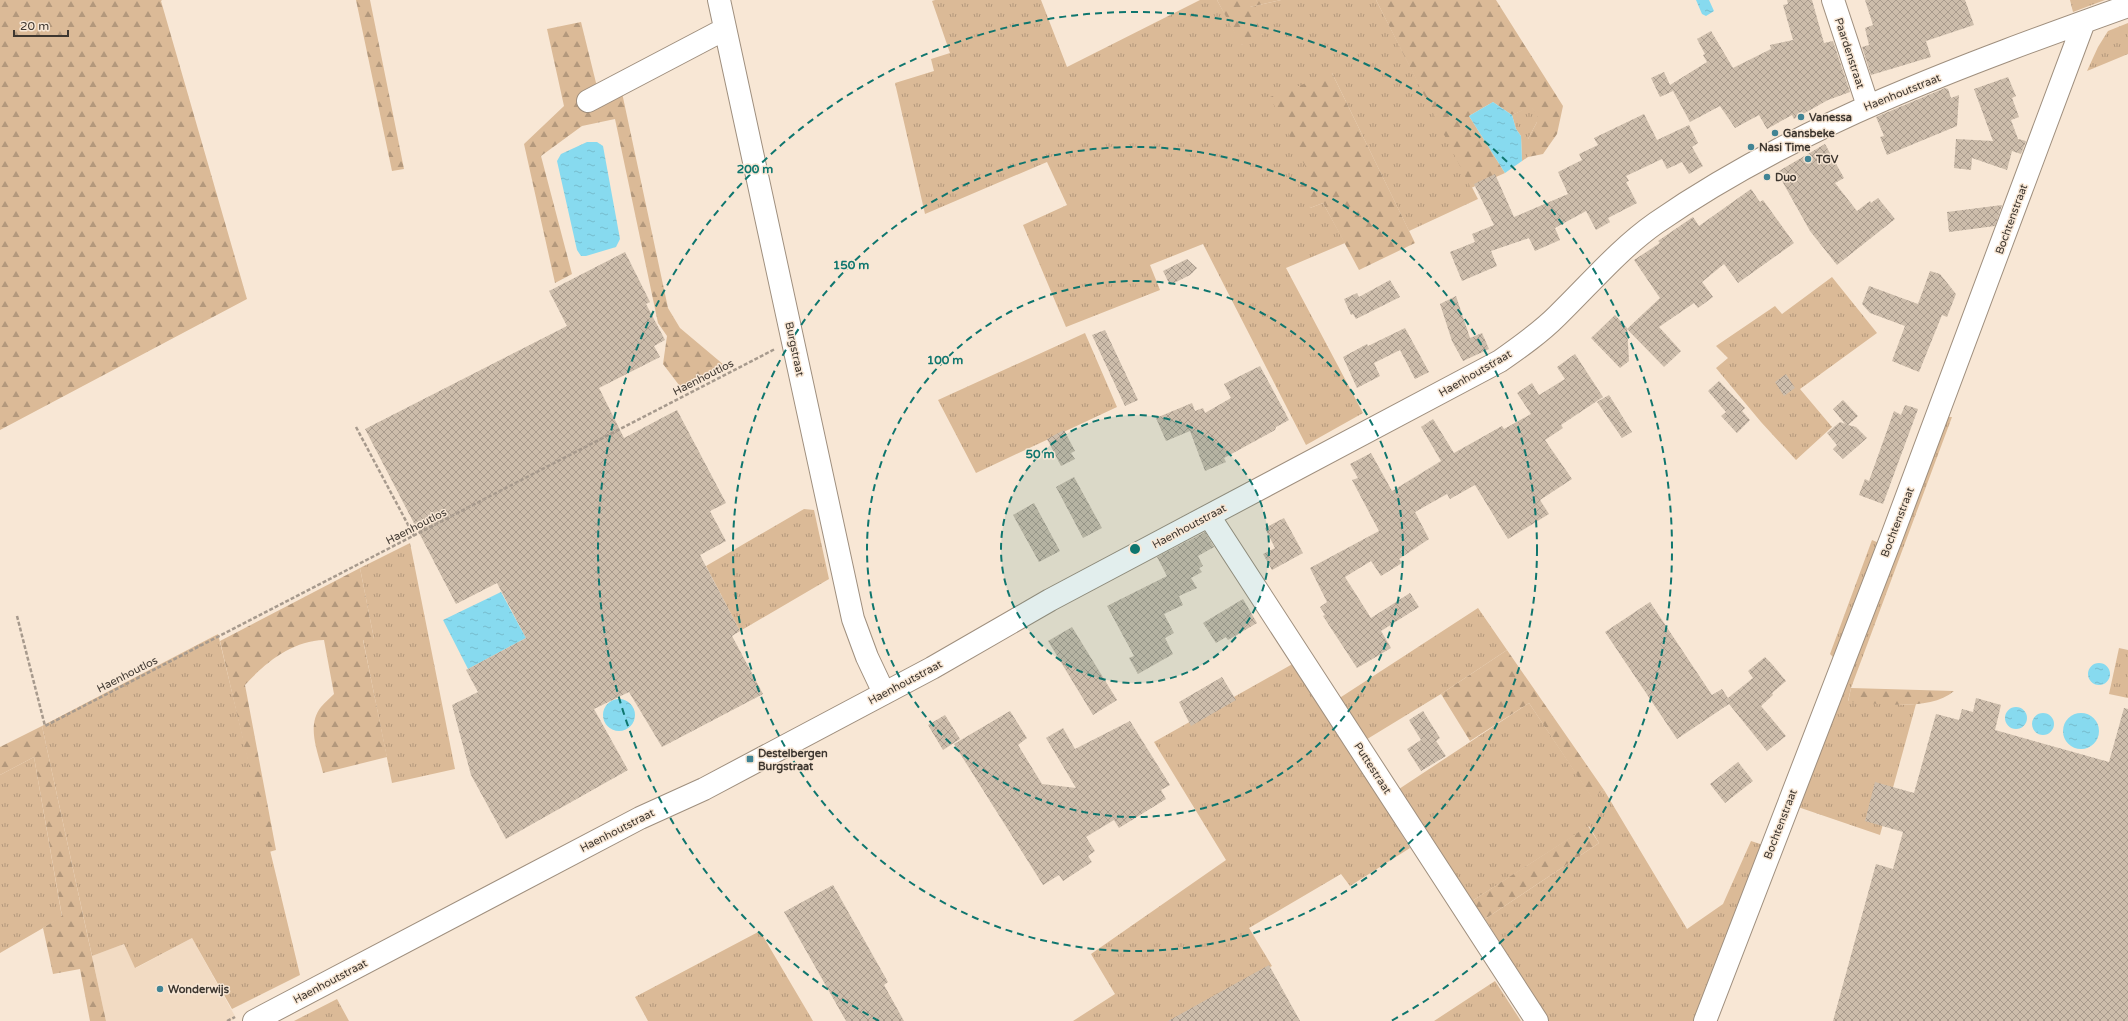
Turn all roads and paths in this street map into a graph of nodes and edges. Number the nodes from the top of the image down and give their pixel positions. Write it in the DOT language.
graph roads {
  1 [pos="719,0"];
  2 [pos="1833,0"];
  3 [pos="2128,6"];
  4 [pos="2084,22"];
  5 [pos="725,29"];
  6 [pos="588,101"];
  7 [pos="1868,106"];
  8 [pos="793,340"];
  9 [pos="356,427"];
  10 [pos="1209,516"];
  11 [pos="414,536"];
  12 [pos="17,616"];
  13 [pos="884,693"];
  14 [pos="254,1021"];
  15 [pos="1537,1021"];
  16 [pos="1705,1021"];
  1 -- 5 [label="street, Burgstraat"];
  2 -- 7 [label="street, Paardenstraat"];
  3 -- 4 [label="street, Haenhoutstraat"];
  4 -- 7 [label="street, Haenhoutstraat"];
  4 -- 16 [label="street, Bochtenstraat"];
  5 -- 6 [label="street"];
  5 -- 8 [label="street, Burgstraat"];
  7 -- 10 [label="street, Haenhoutstraat"];
  8 -- 11 [label="path, Haenhoutlos"];
  8 -- 13 [label="street, Burgstraat"];
  9 -- 11 [label="path"];
  10 -- 13 [label="street, Haenhoutstraat"];
  10 -- 15 [label="street, Puttestraat"];
  11 -- 12 [label="path, Haenhoutlos"];
  13 -- 14 [label="street, Haenhoutstraat"];
}
